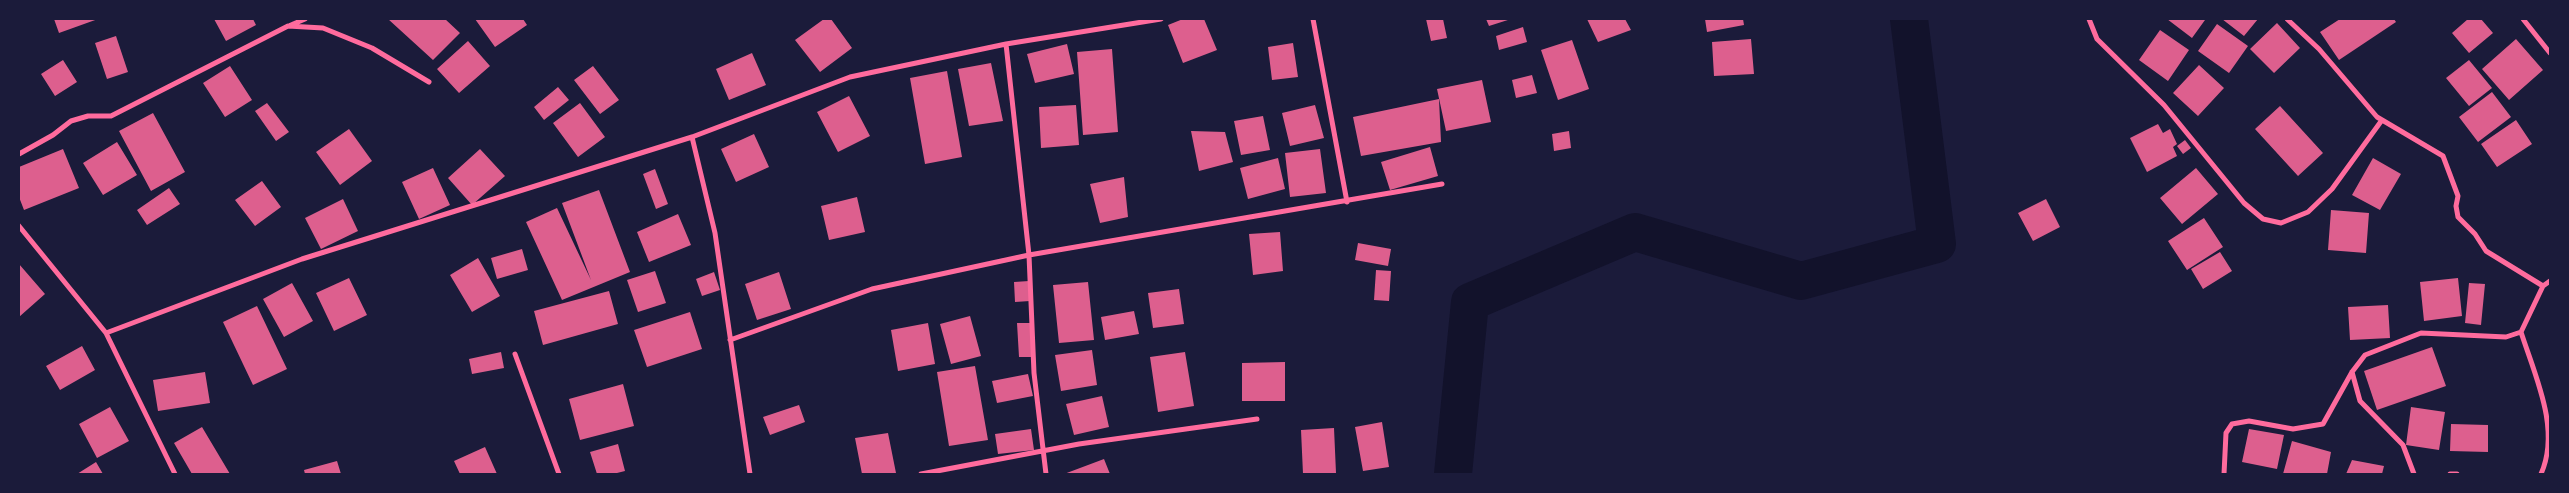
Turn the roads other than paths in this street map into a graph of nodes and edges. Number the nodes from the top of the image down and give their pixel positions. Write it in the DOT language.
graph roads {
  1 [pos="305,19"];
  2 [pos="1161,19"];
  3 [pos="1312,19"];
  4 [pos="2089,19"];
  5 [pos="2287,19"];
  6 [pos="2523,19"];
  7 [pos="1145,21"];
  8 [pos="288,26"];
  9 [pos="1006,44"];
  10 [pos="2550,53"];
  11 [pos="429,82"];
  12 [pos="2382,120"];
  13 [pos="692,137"];
  14 [pos="19,154"];
  15 [pos="1442,184"];
  16 [pos="1347,202"];
  17 [pos="19,226"];
  18 [pos="1029,255"];
  19 [pos="2550,281"];
  20 [pos="2543,286"];
  21 [pos="2521,332"];
  22 [pos="106,333"];
  23 [pos="730,340"];
  24 [pos="515,354"];
  25 [pos="2352,372"];
  26 [pos="1257,419"];
  27 [pos="1043,450"];
  28 [pos="175,474"];
  29 [pos="559,474"];
  30 [pos="750,474"];
  31 [pos="921,474"];
  32 [pos="1046,474"];
  33 [pos="2224,474"];
  34 [pos="2414,474"];
  35 [pos="2450,474"];
  36 [pos="2457,474"];
  37 [pos="2541,474"];
  1 -- 8 [label="street"];
  2 -- 7 [label="street"];
  3 -- 16 [label="street"];
  4 -- 12 [label="street"];
  5 -- 12 [label="street"];
  6 -- 10 [label="street"];
  7 -- 9 [label="street"];
  8 -- 11 [label="street"];
  8 -- 14 [label="street"];
  9 -- 13 [label="street"];
  9 -- 18 [label="street"];
  12 -- 20 [label="street"];
  13 -- 22 [label="street"];
  13 -- 23 [label="street"];
  15 -- 16 [label="street"];
  16 -- 18 [label="street"];
  17 -- 22 [label="street"];
  18 -- 23 [label="street"];
  18 -- 27 [label="street"];
  19 -- 20 [label="street"];
  20 -- 21 [label="street"];
  21 -- 25 [label="street"];
  21 -- 37 [label="street"];
  22 -- 28 [label="street"];
  23 -- 30 [label="street"];
  24 -- 29 [label="street"];
  25 -- 33 [label="street"];
  25 -- 34 [label="street"];
  26 -- 27 [label="street"];
  27 -- 31 [label="street"];
  27 -- 32 [label="street"];
  35 -- 36 [label="street"];
}
